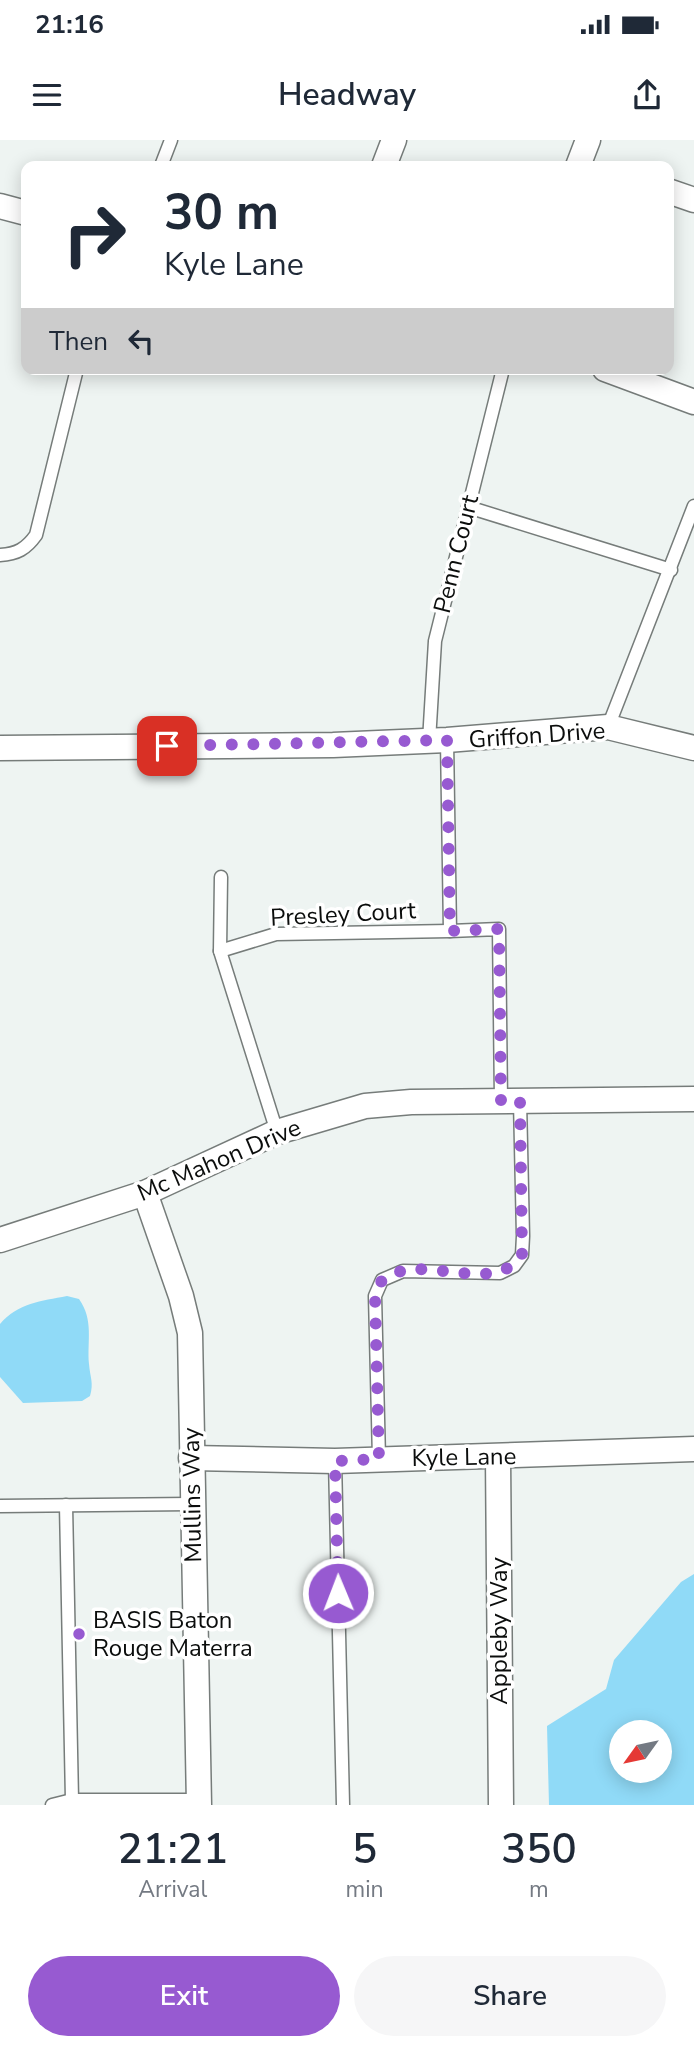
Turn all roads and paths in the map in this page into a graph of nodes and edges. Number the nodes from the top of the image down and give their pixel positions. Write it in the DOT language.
graph roads {
  1 [pos="171,140"];
  2 [pos="394,140"];
  3 [pos="163,161"];
  4 [pos="386,161"];
  5 [pos="674,193"];
  6 [pos="694,200"];
  7 [pos="0,206"];
  8 [pos="21,212"];
  9 [pos="76,375"];
  10 [pos="501,375"];
  11 [pos="621,375"];
  12 [pos="694,402"];
  13 [pos="694,506"];
  14 [pos="468,507"];
  15 [pos="0,555"];
  16 [pos="671,570"];
  17 [pos="608,727"];
  18 [pos="438,741"];
  19 [pos="0,748"];
  20 [pos="694,748"];
  21 [pos="221,877"];
  22 [pos="450,931"];
  23 [pos="220,951"];
  24 [pos="694,1099"];
  25 [pos="511,1101"];
  26 [pos="277,1132"];
  27 [pos="145,1193"];
  28 [pos="0,1240"];
  29 [pos="694,1449"];
  30 [pos="498,1457"];
  31 [pos="191,1458"];
  32 [pos="379,1459"];
  33 [pos="335,1461"];
  34 [pos="191,1504"];
  35 [pos="66,1505"];
  36 [pos="0,1506"];
  37 [pos="72,1800"];
  38 [pos="199,1802"];
  39 [pos="52,1805"];
  40 [pos="343,1805"];
  41 [pos="501,1805"];
  1 -- 3 [label="lane"];
  2 -- 4 [label="street"];
  5 -- 6 [label="street"];
  7 -- 8 [label="street"];
  9 -- 15 [label="lane"];
  10 -- 14 [label="lane, Penn Court"];
  11 -- 12 [label="street"];
  13 -- 16 [label="lane"];
  14 -- 16 [label="lane"];
  14 -- 18 [label="lane, Penn Court"];
  16 -- 17 [label="lane"];
  17 -- 18 [label="street, Griffon Drive"];
  17 -- 20 [label="street, Griffon Drive"];
  18 -- 19 [label="street, Griffon Drive"];
  18 -- 22 [label="lane, Penn Court"];
  21 -- 23 [label="lane"];
  22 -- 23 [label="lane, Presley Court"];
  22 -- 25 [label="lane, Presley Court"];
  23 -- 26 [label="lane"];
  24 -- 25 [label="street, Mc Mahon Drive"];
  25 -- 26 [label="street, Mc Mahon Drive"];
  25 -- 32 [label="lane"];
  26 -- 27 [label="street, Mc Mahon Drive"];
  27 -- 28 [label="street, Mc Mahon Drive"];
  27 -- 31 [label="street, Mullins Way"];
  29 -- 30 [label="street, Kyle Lane"];
  30 -- 32 [label="street, Kyle Lane"];
  30 -- 41 [label="street, Appleby Way"];
  31 -- 33 [label="street, Kyle Lane"];
  31 -- 34 [label="street, Mullins Way"];
  32 -- 33 [label="street, Kyle Lane"];
  33 -- 40 [label="lane"];
  34 -- 35 [label="lane"];
  34 -- 38 [label="street, Mullins Way"];
  35 -- 36 [label="lane"];
  35 -- 37 [label="lane"];
  37 -- 38 [label="lane"];
  37 -- 39 [label="lane"];
}
